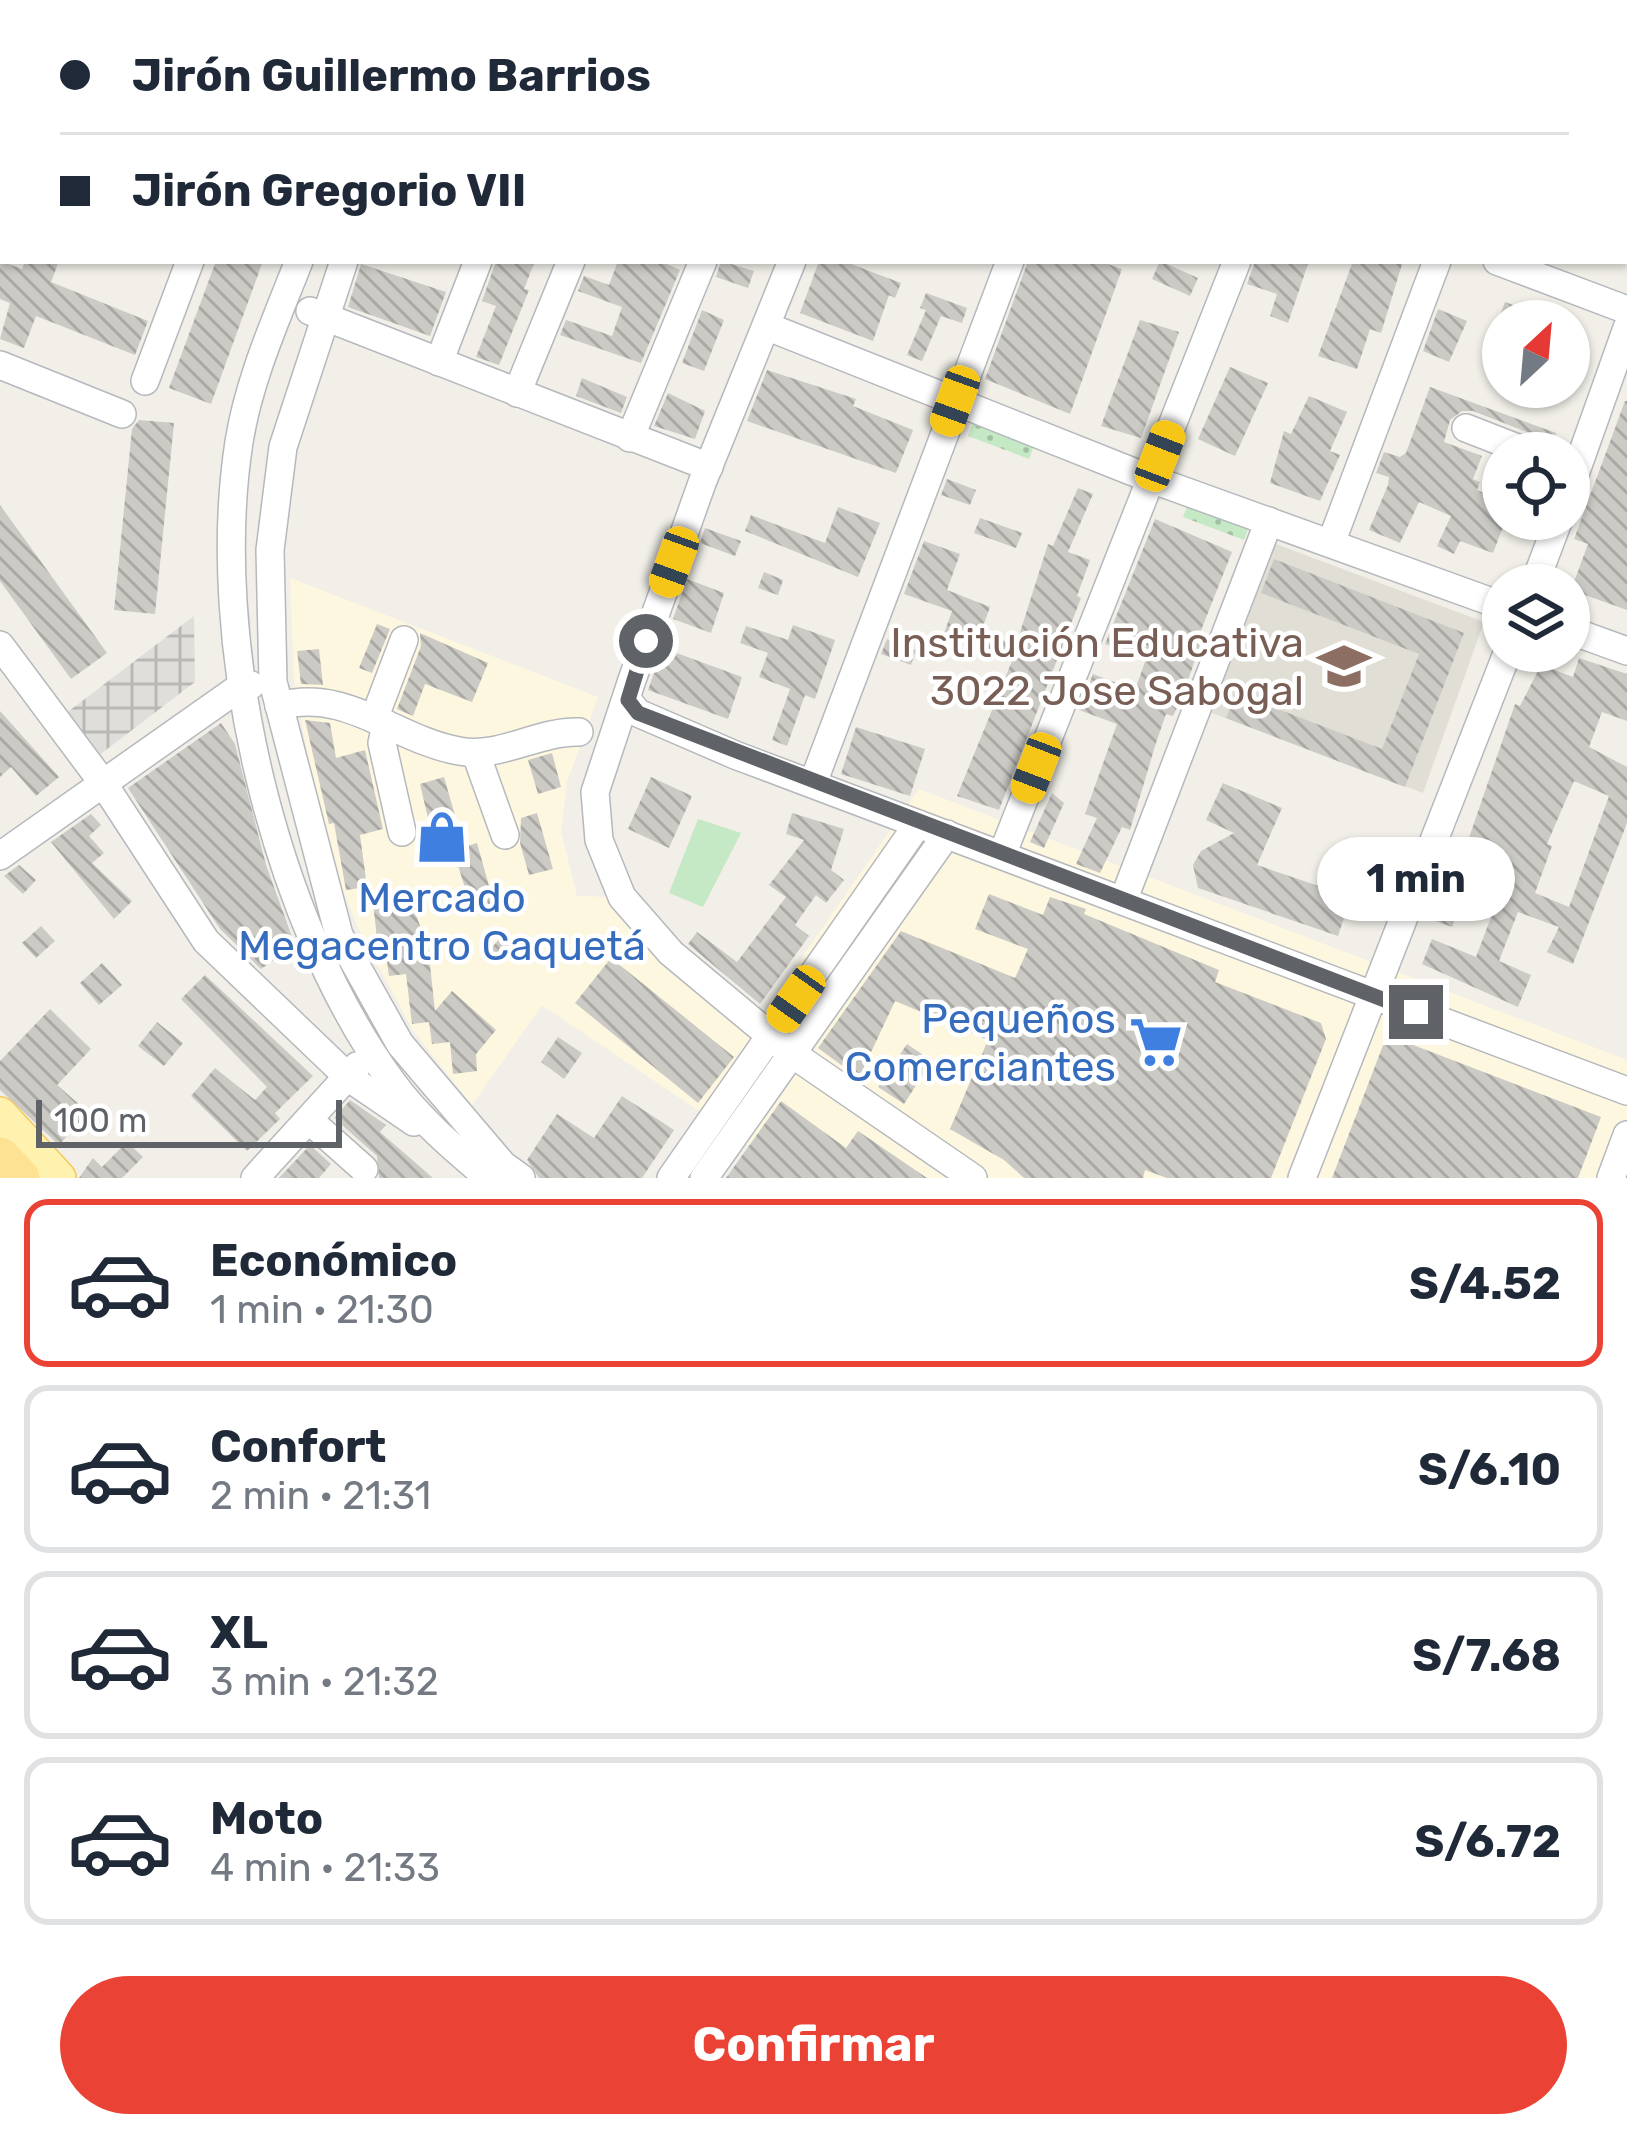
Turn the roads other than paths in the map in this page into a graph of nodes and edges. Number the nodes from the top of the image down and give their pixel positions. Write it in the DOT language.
graph roads {
  1 [pos="189,264"];
  2 [pos="297,264"];
  3 [pos="343,264"];
  4 [pos="477,264"];
  5 [pos="571,264"];
  6 [pos="702,264"];
  7 [pos="791,264"];
  8 [pos="1009,264"];
  9 [pos="1236,264"];
  10 [pos="1436,264"];
  11 [pos="1505,264"];
  12 [pos="284,300"];
  13 [pos="1627,310"];
  14 [pos="322,317"];
  15 [pos="766,326"];
  16 [pos="1627,328"];
  17 [pos="439,362"];
  18 [pos="0,365"];
  19 [pos="145,381"];
  20 [pos="517,393"];
  21 [pos="955,401"];
  22 [pos="122,414"];
  23 [pos="1466,428"];
  24 [pos="1589,432"];
  25 [pos="1482,434"];
  26 [pos="630,438"];
  27 [pos="240,440"];
  28 [pos="283,447"];
  29 [pos="709,467"];
  30 [pos="1151,479"];
  31 [pos="1269,521"];
  32 [pos="1331,543"];
  33 [pos="1482,598"];
  34 [pos="1590,637"];
  35 [pos="404,640"];
  36 [pos="0,645"];
  37 [pos="1627,650"];
  38 [pos="1500,672"];
  39 [pos="240,687"];
  40 [pos="276,694"];
  41 [pos="628,700"];
  42 [pos="380,721"];
  43 [pos="579,732"];
  44 [pos="476,754"];
  45 [pos="103,783"];
  46 [pos="813,783"];
  47 [pos="918,824"];
  48 [pos="402,832"];
  49 [pos="947,834"];
  50 [pos="505,835"];
  51 [pos="1002,855"];
  52 [pos="0,856"];
  53 [pos="1123,901"];
  54 [pos="1373,996"];
  55 [pos="382,1038"];
  56 [pos="781,1043"];
  57 [pos="348,1077"];
  58 [pos="1627,1091"];
  59 [pos="0,1114"];
  60 [pos="309,1120"];
  61 [pos="1627,1135"];
  62 [pos="448,1144"];
  63 [pos="0,1157"];
  64 [pos="364,1168"];
  65 [pos="20,1178"];
  66 [pos="59,1178"];
  67 [pos="255,1178"];
  68 [pos="489,1178"];
  69 [pos="521,1178"];
  70 [pos="671,1178"];
  71 [pos="704,1178"];
  72 [pos="973,1178"];
  73 [pos="1302,1178"];
  74 [pos="1611,1178"];
  1 -- 19 [label="street"];
  2 -- 12 [label="street"];
  3 -- 14 [label="street"];
  4 -- 17 [label="street"];
  5 -- 20 [label="street"];
  6 -- 26 [label="street"];
  7 -- 15 [label="street"];
  8 -- 21 [label="street"];
  9 -- 30 [label="street"];
  10 -- 32 [label="street"];
  11 -- 13 [label="street"];
  12 -- 14 [label="street"];
  12 -- 27 [label="street"];
  14 -- 17 [label="street"];
  14 -- 28 [label="street"];
  15 -- 21 [label="street"];
  15 -- 29 [label="street"];
  16 -- 24 [label="street"];
  17 -- 20 [label="street"];
  18 -- 22 [label="street"];
  20 -- 26 [label="street"];
  21 -- 30 [label="street"];
  21 -- 46 [label="street"];
  23 -- 25 [label="street"];
  26 -- 29 [label="street"];
  27 -- 28 [label="street"];
  27 -- 39 [label="street"];
  28 -- 40 [label="street"];
  29 -- 41 [label="street"];
  30 -- 31 [label="street"];
  30 -- 51 [label="street"];
  31 -- 32 [label="street"];
  31 -- 53 [label="street"];
  32 -- 33 [label="street"];
  34 -- 37 [label="street"];
  35 -- 42 [label="street"];
  36 -- 45 [label="street"];
  38 -- 54 [label="street"];
  39 -- 40 [label="street"];
  39 -- 45 [label="street"];
  39 -- 55 [label="street"];
  40 -- 42 [label="street"];
  40 -- 55 [label="street"];
  41 -- 46 [label="street"];
  41 -- 56 [label="street"];
  42 -- 44 [label="street"];
  42 -- 48 [label="street"];
  43 -- 44 [label="street"];
  44 -- 50 [label="street"];
  45 -- 52 [label="street"];
  45 -- 57 [label="street"];
  46 -- 47 [label="street"];
  47 -- 49 [label="street"];
  47 -- 56 [label="street"];
  49 -- 51 [label="street"];
  49 -- 56 [label="street"];
  51 -- 53 [label="street"];
  53 -- 54 [label="street"];
  54 -- 58 [label="street"];
  54 -- 73 [label="street"];
  55 -- 57 [label="street"];
  55 -- 62 [label="street"];
  55 -- 69 [label="street"];
  56 -- 70 [label="street"];
  56 -- 71 [label="street"];
  56 -- 72 [label="street"];
  57 -- 60 [label="street"];
  57 -- 62 [label="street"];
  59 -- 66 [label="main road"];
  60 -- 64 [label="street"];
  60 -- 67 [label="street"];
  61 -- 74 [label="street"];
  62 -- 68 [label="street"];
  63 -- 65 [label="highway"];
}
